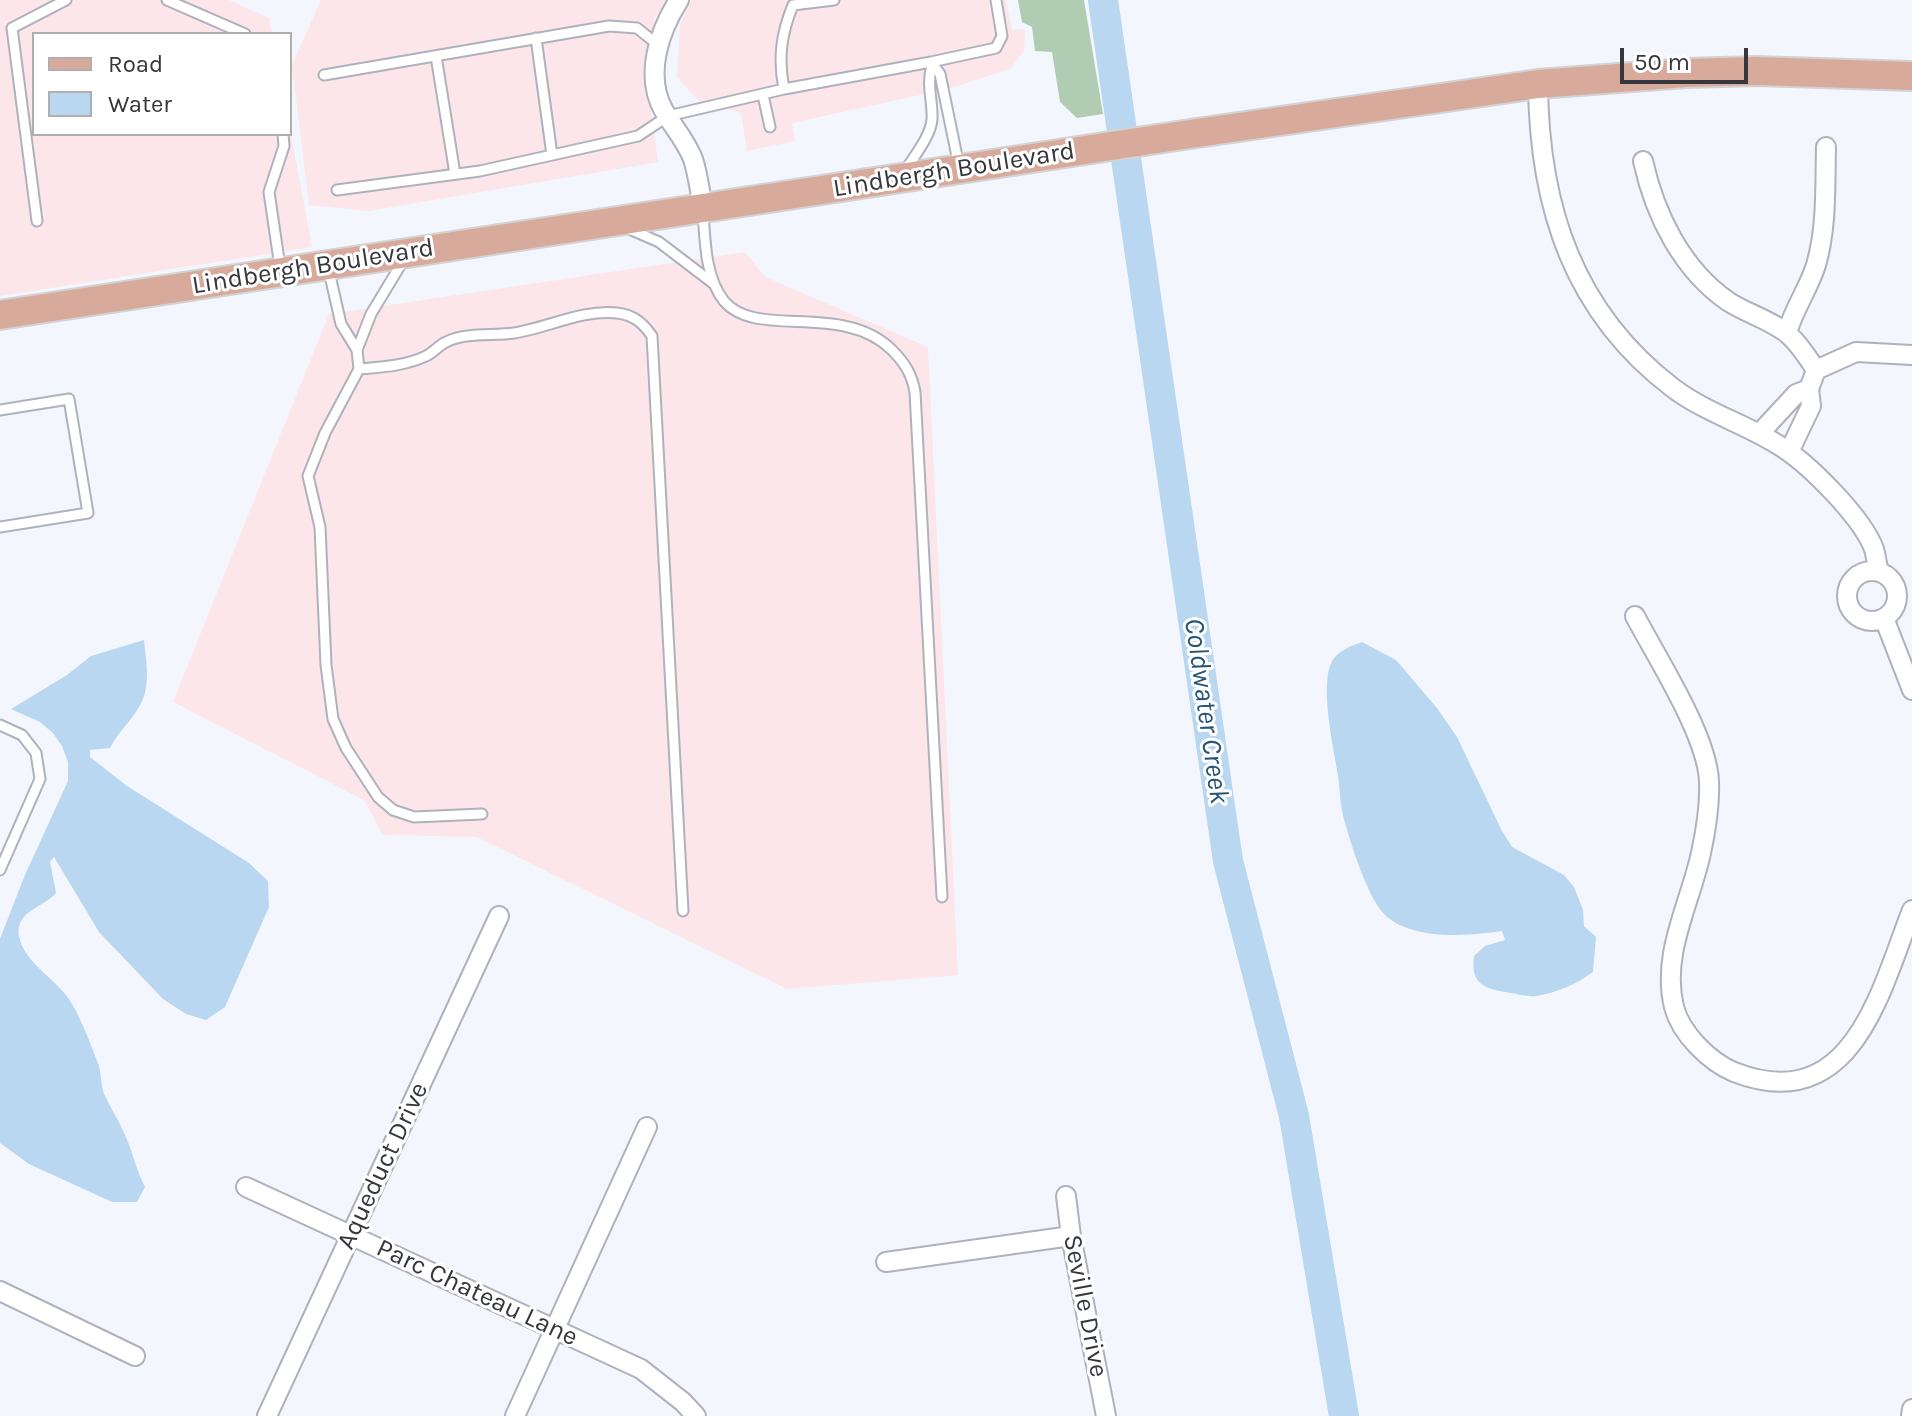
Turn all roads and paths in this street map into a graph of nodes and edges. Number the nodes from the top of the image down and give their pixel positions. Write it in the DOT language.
graph roads {
  1 [pos="66,0"];
  2 [pos="167,0"];
  3 [pos="679,0"];
  4 [pos="834,0"];
  5 [pos="996,0"];
  6 [pos="0,22"];
  7 [pos="12,28"];
  8 [pos="240,32"];
  9 [pos="536,38"];
  10 [pos="657,44"];
  11 [pos="436,56"];
  12 [pos="932,64"];
  13 [pos="324,75"];
  14 [pos="1912,76"];
  15 [pos="1538,84"];
  16 [pos="784,89"];
  17 [pos="763,95"];
  18 [pos="668,116"];
  19 [pos="770,127"];
  20 [pos="283,136"];
  21 [pos="1826,147"];
  22 [pos="552,155"];
  23 [pos="1643,161"];
  24 [pos="960,169"];
  25 [pos="455,174"];
  26 [pos="902,178"];
  27 [pos="337,190"];
  28 [pos="703,208"];
  29 [pos="37,221"];
  30 [pos="613,222"];
  31 [pos="408,253"];
  32 [pos="328,265"];
  33 [pos="281,272"];
  34 [pos="714,284"];
  35 [pos="0,315"];
  36 [pos="1787,333"];
  37 [pos="357,350"];
  38 [pos="1912,355"];
  39 [pos="359,369"];
  40 [pos="1816,370"];
  41 [pos="1809,389"];
  42 [pos="0,410"];
  43 [pos="1759,434"];
  44 [pos="1789,452"];
  45 [pos="0,527"];
  46 [pos="1895,581"];
  47 [pos="1635,616"];
  48 [pos="1884,618"];
  49 [pos="1912,690"];
  50 [pos="0,725"];
  51 [pos="482,814"];
  52 [pos="0,870"];
  53 [pos="942,897"];
  54 [pos="1912,910"];
  55 [pos="683,911"];
  56 [pos="499,916"];
  57 [pos="647,1127"];
  58 [pos="246,1187"];
  59 [pos="1066,1196"];
  60 [pos="350,1235"];
  61 [pos="1071,1236"];
  62 [pos="886,1262"];
  63 [pos="3,1300"];
  64 [pos="555,1329"];
  65 [pos="135,1356"];
  66 [pos="1912,1409"];
  67 [pos="267,1416"];
  68 [pos="515,1416"];
  69 [pos="696,1416"];
  70 [pos="1106,1416"];
  71 [pos="1911,1416"];
  1 -- 7 [label="lane"];
  2 -- 8 [label="lane"];
  3 -- 10 [label="street"];
  4 -- 16 [label="lane"];
  5 -- 12 [label="lane"];
  6 -- 7 [label="lane"];
  7 -- 29 [label="lane"];
  9 -- 10 [label="lane"];
  9 -- 11 [label="lane"];
  9 -- 22 [label="lane"];
  10 -- 18 [label="street"];
  11 -- 13 [label="lane"];
  11 -- 25 [label="lane"];
  12 -- 16 [label="lane"];
  12 -- 24 [label="lane"];
  12 -- 26 [label="lane"];
  14 -- 15 [label="main road, Lindbergh Boulevard"];
  15 -- 24 [label="main road, Lindbergh Boulevard"];
  15 -- 43 [label="street"];
  16 -- 17 [label="lane"];
  17 -- 18 [label="lane"];
  17 -- 19 [label="lane"];
  18 -- 22 [label="lane"];
  18 -- 28 [label="street"];
  20 -- 33 [label="lane"];
  21 -- 36 [label="street"];
  22 -- 25 [label="lane"];
  23 -- 36 [label="street"];
  24 -- 26 [label="main road, Lindbergh Boulevard"];
  25 -- 27 [label="lane"];
  26 -- 28 [label="main road, Lindbergh Boulevard"];
  28 -- 30 [label="main road, Lindbergh Boulevard"];
  28 -- 34 [label="lane"];
  30 -- 31 [label="main road, Lindbergh Boulevard"];
  30 -- 34 [label="lane"];
  31 -- 32 [label="main road, Lindbergh Boulevard"];
  31 -- 37 [label="lane"];
  32 -- 33 [label="main road, Lindbergh Boulevard"];
  32 -- 37 [label="lane"];
  33 -- 35 [label="main road, Lindbergh Boulevard"];
  34 -- 53 [label="lane"];
  36 -- 40 [label="street"];
  37 -- 39 [label="lane"];
  38 -- 40 [label="street"];
  39 -- 51 [label="lane"];
  39 -- 55 [label="lane"];
  40 -- 41 [label="street"];
  41 -- 43 [label="street"];
  41 -- 44 [label="street"];
  42 -- 45 [label="lane"];
  43 -- 44 [label="street"];
  44 -- 46 [label="street"];
  46 -- 48 [label="street"];
  46 -- 48 [label="street"];
  47 -- 54 [label="street"];
  48 -- 49 [label="street"];
  50 -- 52 [label="lane"];
  56 -- 60 [label="street, Aqueduct Drive"];
  57 -- 64 [label="street"];
  58 -- 60 [label="street, Parc Chateau Lane"];
  59 -- 61 [label="street, Seville Drive"];
  60 -- 64 [label="street, Parc Chateau Lane"];
  60 -- 67 [label="street, Aqueduct Drive"];
  61 -- 62 [label="street"];
  61 -- 70 [label="street, Seville Drive"];
  63 -- 65 [label="street"];
  64 -- 68 [label="street"];
  64 -- 69 [label="street, Parc Chateau Lane"];
  66 -- 71 [label="street"];
}
